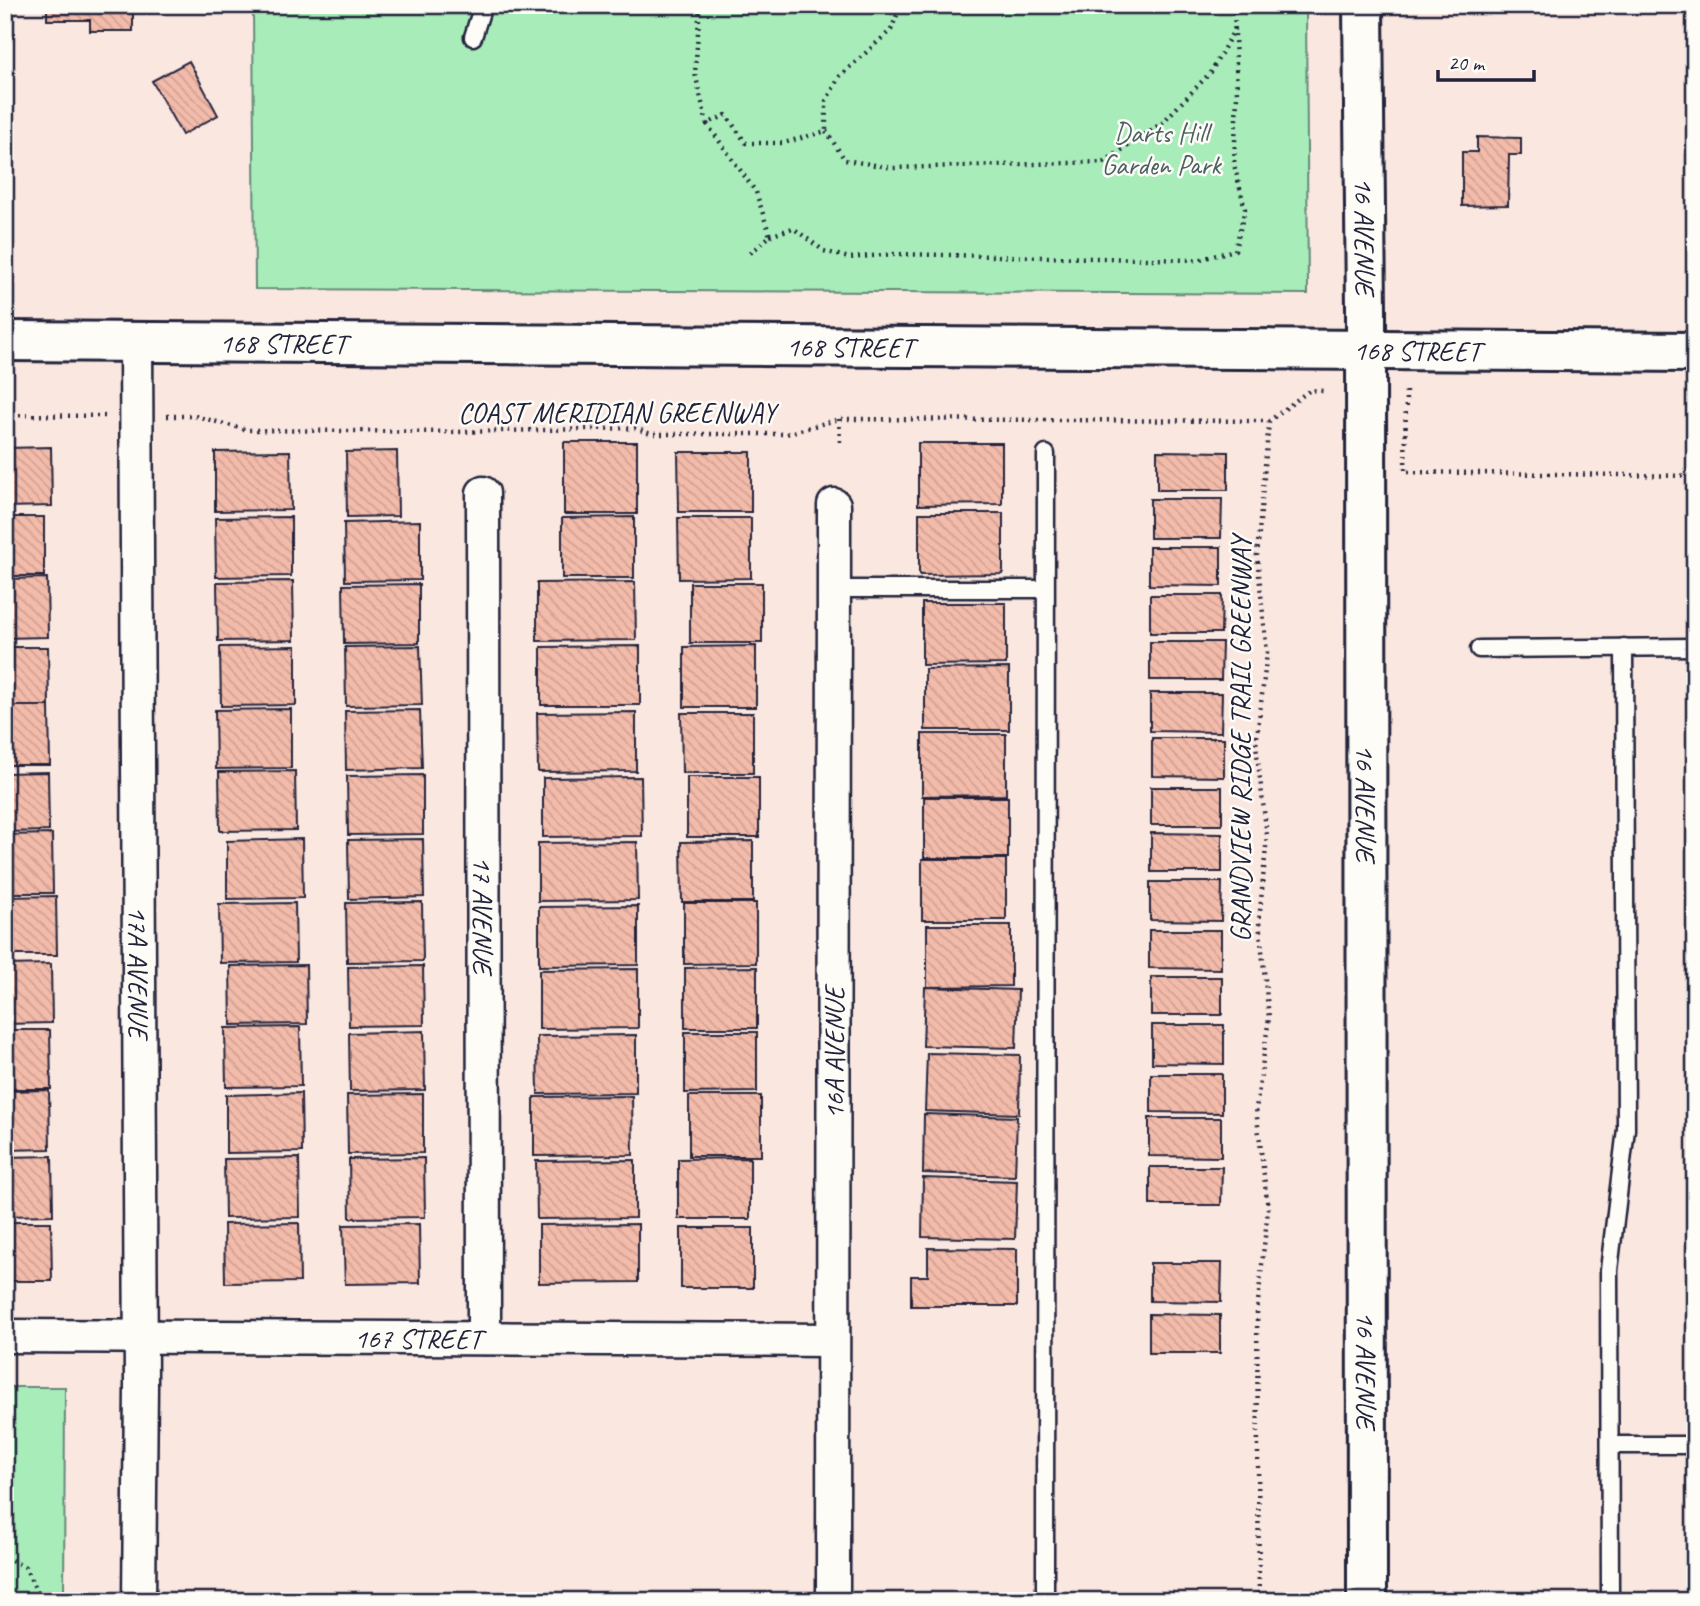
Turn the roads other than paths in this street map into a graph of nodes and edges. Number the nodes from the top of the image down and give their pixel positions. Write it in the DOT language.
graph roads {
  1 [pos="483,5"];
  2 [pos="1363,5"];
  3 [pos="473,37"];
  4 [pos="5,341"];
  5 [pos="136,342"];
  6 [pos="1366,350"];
  7 [pos="1695,352"];
  8 [pos="1046,454"];
  9 [pos="483,493"];
  10 [pos="834,505"];
  11 [pos="833,589"];
  12 [pos="1045,589"];
  13 [pos="1695,647"];
  14 [pos="1624,648"];
  15 [pos="1479,649"];
  16 [pos="5,1336"];
  17 [pos="141,1336"];
  18 [pos="484,1338"];
  19 [pos="832,1339"];
  20 [pos="1610,1445"];
  21 [pos="1695,1445"];
  22 [pos="1611,1598"];
  23 [pos="139,1601"];
  24 [pos="833,1601"];
  25 [pos="1045,1601"];
  26 [pos="1367,1601"];
  1 -- 3 [label="lane"];
  2 -- 6 [label="main road, 16 AVENUE"];
  4 -- 5 [label="main road, 168 STREET"];
  5 -- 6 [label="main road, 168 STREET"];
  5 -- 17 [label="street, 17A AVENUE"];
  6 -- 7 [label="main road, 168 STREET"];
  6 -- 26 [label="main road, 16 AVENUE"];
  8 -- 12 [label="lane"];
  9 -- 18 [label="street, 17 AVENUE"];
  10 -- 11 [label="street, 16A AVENUE"];
  11 -- 12 [label="lane"];
  11 -- 19 [label="street, 16A AVENUE"];
  12 -- 25 [label="lane"];
  13 -- 14 [label="lane"];
  14 -- 15 [label="lane"];
  14 -- 20 [label="lane"];
  16 -- 17 [label="street, 167 STREET"];
  17 -- 18 [label="street, 167 STREET"];
  17 -- 23 [label="street, 17A AVENUE"];
  18 -- 19 [label="street, 167 STREET"];
  19 -- 24 [label="street, 16A AVENUE"];
  20 -- 21 [label="lane"];
  20 -- 22 [label="lane"];
}
